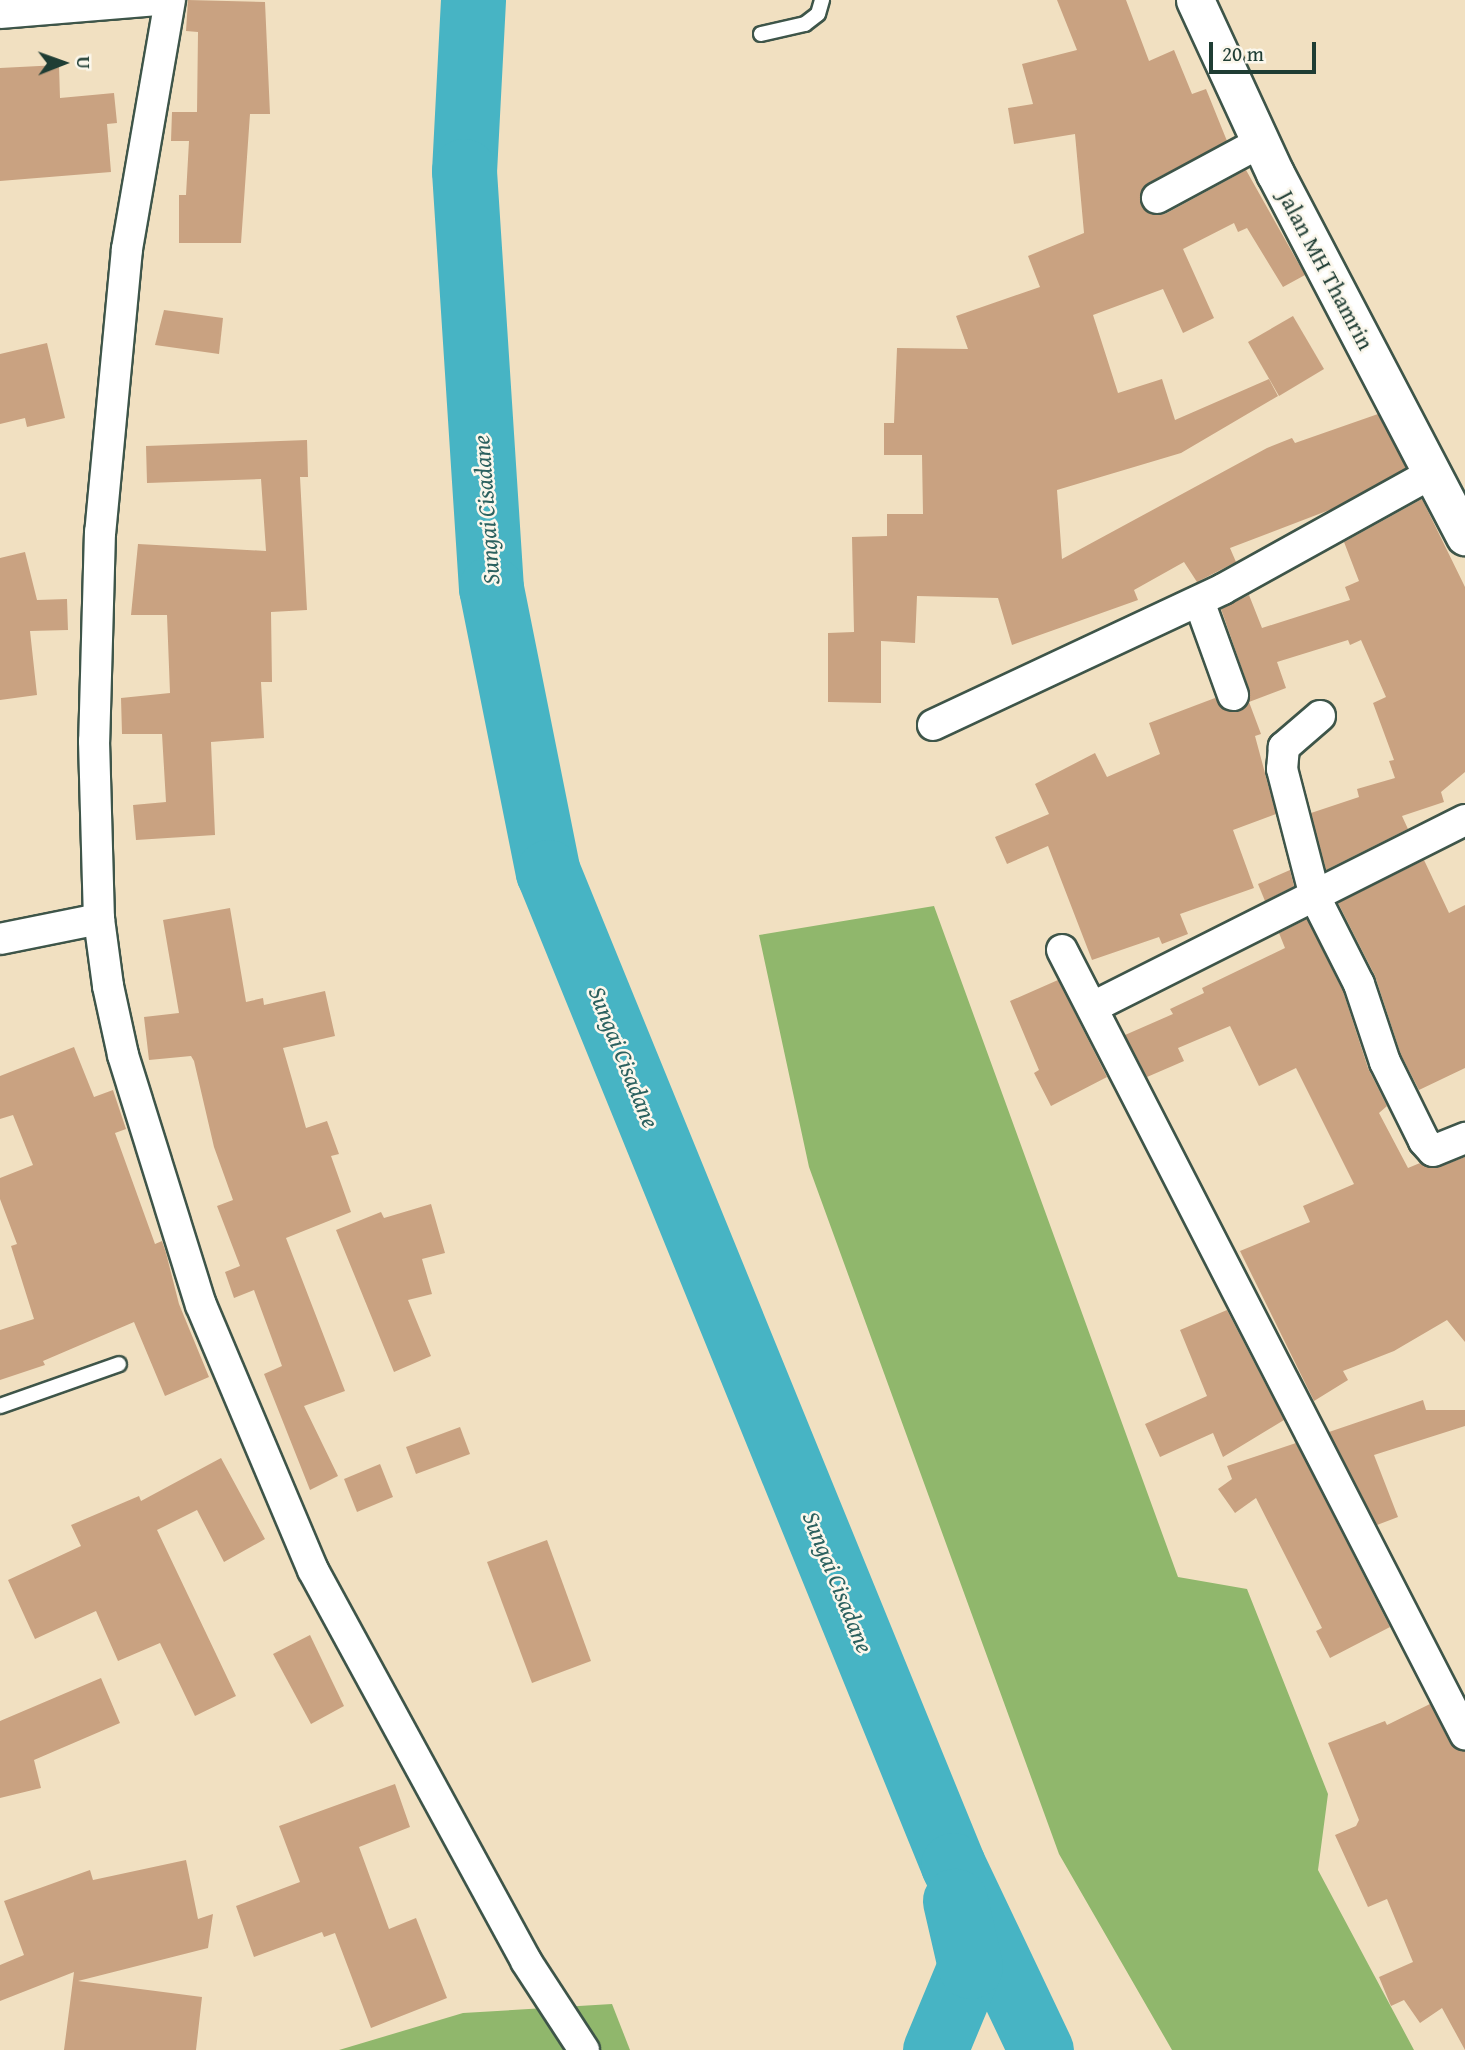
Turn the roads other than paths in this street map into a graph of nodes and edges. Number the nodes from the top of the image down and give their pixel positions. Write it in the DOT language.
graph roads {
  1 [pos="157,0"];
  2 [pos="170,0"];
  3 [pos="822,0"];
  4 [pos="1195,0"];
  5 [pos="0,13"];
  6 [pos="761,34"];
  7 [pos="1261,142"];
  8 [pos="1157,198"];
  9 [pos="1432,473"];
  10 [pos="1464,533"];
  11 [pos="1199,601"];
  12 [pos="1233,695"];
  13 [pos="1320,716"];
  14 [pos="933,725"];
  15 [pos="1465,820"];
  16 [pos="1315,897"];
  17 [pos="99,919"];
  18 [pos="0,939"];
  19 [pos="1062,950"];
  20 [pos="1093,1007"];
  21 [pos="1465,1138"];
  22 [pos="120,1364"];
  23 [pos="0,1406"];
  24 [pos="1465,1734"];
  25 [pos="584,2050"];
  1 -- 5 [label="street"];
  2 -- 17 [label="street"];
  3 -- 6 [label="lane"];
  4 -- 7 [label="street, Jalan MH Thamrin"];
  7 -- 8 [label="street"];
  7 -- 9 [label="street, Jalan MH Thamrin"];
  9 -- 10 [label="street, Jalan MH Thamrin"];
  9 -- 11 [label="street"];
  11 -- 12 [label="street"];
  11 -- 14 [label="street"];
  13 -- 16 [label="street"];
  15 -- 16 [label="street"];
  16 -- 20 [label="street"];
  16 -- 21 [label="street"];
  17 -- 18 [label="street"];
  17 -- 25 [label="street"];
  19 -- 20 [label="street"];
  20 -- 24 [label="street"];
  22 -- 23 [label="lane"];
}
